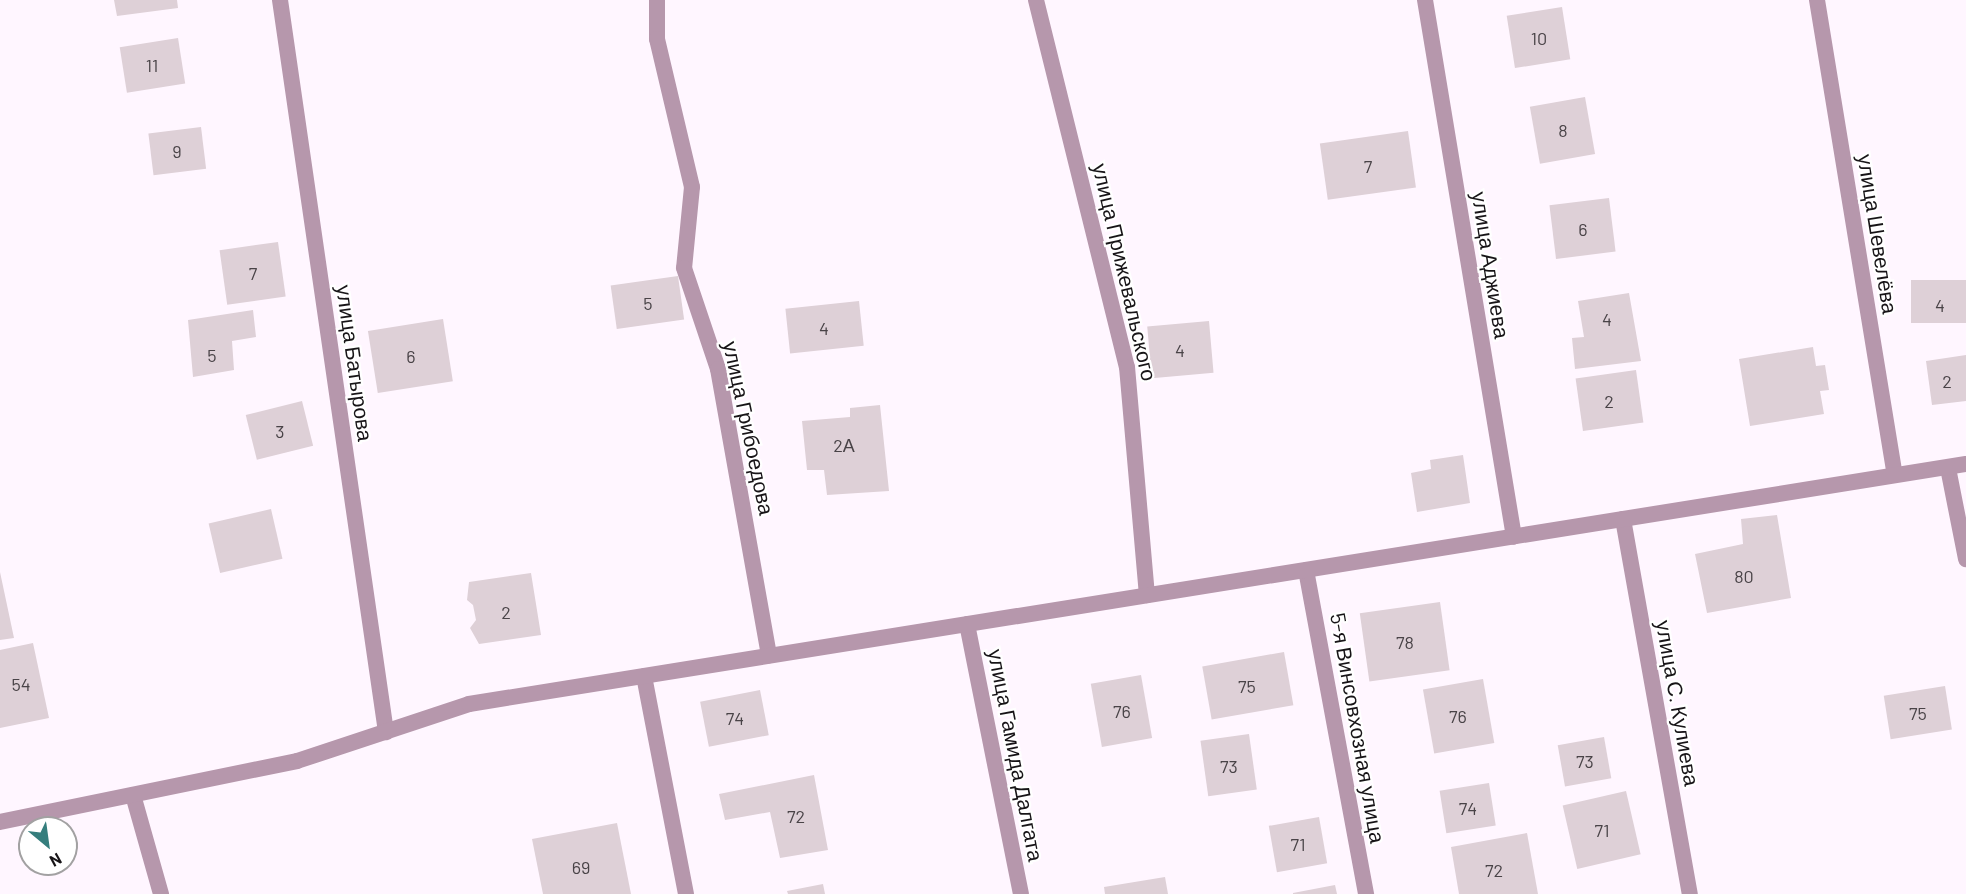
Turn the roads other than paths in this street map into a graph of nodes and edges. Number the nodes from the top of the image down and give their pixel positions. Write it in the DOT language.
graph roads {
  1 [pos="280,0"];
  2 [pos="657,0"];
  3 [pos="1036,0"];
  4 [pos="1425,0"];
  5 [pos="1817,0"];
  6 [pos="1966,464"];
  7 [pos="1948,468"];
  8 [pos="1895,475"];
  9 [pos="1623,519"];
  10 [pos="1514,537"];
  11 [pos="1966,559"];
  12 [pos="1306,570"];
  13 [pos="1147,595"];
  14 [pos="968,624"];
  15 [pos="769,656"];
  16 [pos="644,676"];
  17 [pos="386,732"];
  18 [pos="133,795"];
  19 [pos="0,822"];
  20 [pos="161,894"];
  21 [pos="686,894"];
  22 [pos="1021,894"];
  23 [pos="1366,894"];
  24 [pos="1690,894"];
  1 -- 17 [label="street, улица Батырова"];
  2 -- 15 [label="street, улица Грибоедова"];
  3 -- 13 [label="street, улица Прижевальского"];
  4 -- 10 [label="street, улица Аджиева"];
  5 -- 8 [label="street, улица Шевелёва"];
  6 -- 7 [label="street"];
  7 -- 8 [label="street"];
  7 -- 11 [label="street"];
  8 -- 9 [label="street"];
  9 -- 10 [label="street"];
  9 -- 24 [label="street, улица С. Кулиева"];
  10 -- 12 [label="street"];
  12 -- 13 [label="street"];
  12 -- 23 [label="street, 5-я Винсовхозная улица"];
  13 -- 14 [label="street"];
  14 -- 15 [label="street"];
  14 -- 22 [label="street, улица Гамида Далгата"];
  15 -- 16 [label="street"];
  16 -- 17 [label="street"];
  16 -- 21 [label="street"];
  17 -- 18 [label="street"];
  18 -- 19 [label="street"];
  18 -- 20 [label="street"];
}
